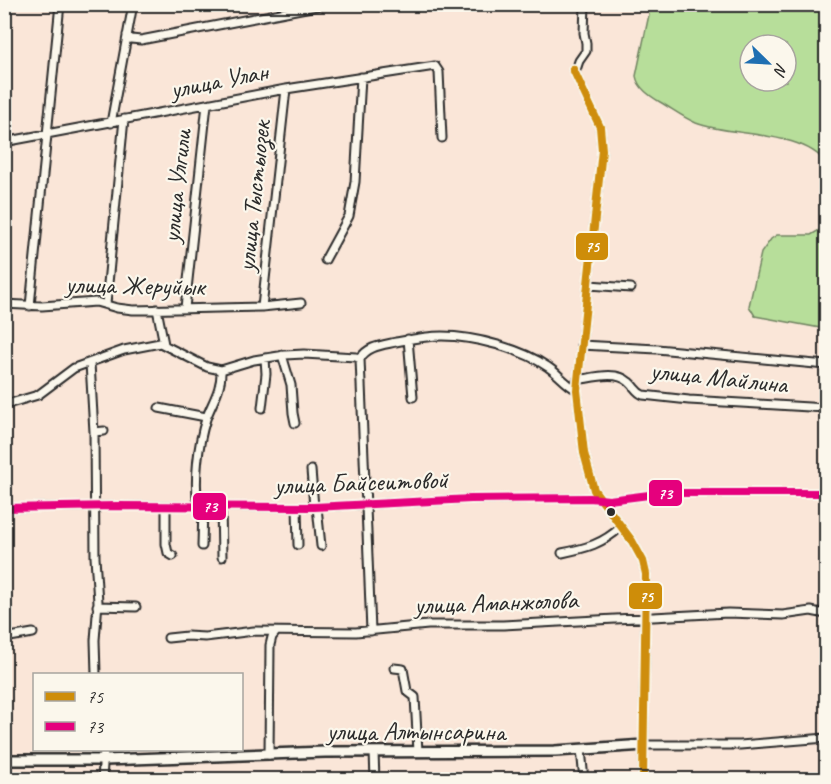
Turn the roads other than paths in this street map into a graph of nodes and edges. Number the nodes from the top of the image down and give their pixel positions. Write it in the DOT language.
graph roads {
  1 [pos="60,4"];
  2 [pos="133,4"];
  3 [pos="327,4"];
  4 [pos="585,4"];
  5 [pos="127,35"];
  6 [pos="361,77"];
  7 [pos="286,89"];
  8 [pos="207,104"];
  9 [pos="124,119"];
  10 [pos="111,123"];
  11 [pos="47,134"];
  12 [pos="442,138"];
  13 [pos="4,142"];
  14 [pos="325,260"];
  15 [pos="588,285"];
  16 [pos="631,288"];
  17 [pos="301,303"];
  18 [pos="4,304"];
  19 [pos="106,304"];
  20 [pos="30,306"];
  21 [pos="262,307"];
  22 [pos="185,308"];
  23 [pos="157,309"];
  24 [pos="408,339"];
  25 [pos="164,344"];
  26 [pos="581,345"];
  27 [pos="282,355"];
  28 [pos="265,358"];
  29 [pos="360,359"];
  30 [pos="90,363"];
  31 [pos="826,365"];
  32 [pos="221,370"];
  33 [pos="577,380"];
  34 [pos="577,390"];
  35 [pos="413,397"];
  36 [pos="4,405"];
  37 [pos="159,408"];
  38 [pos="262,408"];
  39 [pos="826,408"];
  40 [pos="207,417"];
  41 [pos="295,423"];
  42 [pos="104,431"];
  43 [pos="94,432"];
  44 [pos="311,470"];
  45 [pos="826,493"];
  46 [pos="599,499"];
  47 [pos="367,503"];
  48 [pos="95,506"];
  49 [pos="200,506"];
  50 [pos="221,506"];
  51 [pos="166,507"];
  52 [pos="297,507"];
  53 [pos="316,507"];
  54 [pos="4,508"];
  55 [pos="621,527"];
  56 [pos="298,544"];
  57 [pos="202,546"];
  58 [pos="321,546"];
  59 [pos="562,553"];
  60 [pos="172,556"];
  61 [pos="222,557"];
  62 [pos="98,606"];
  63 [pos="136,607"];
  64 [pos="826,614"];
  65 [pos="646,618"];
  66 [pos="371,631"];
  67 [pos="276,632"];
  68 [pos="33,633"];
  69 [pos="4,638"];
  70 [pos="168,638"];
  71 [pos="394,668"];
  72 [pos="96,673"];
  73 [pos="826,738"];
  74 [pos="645,745"];
  75 [pos="581,749"];
  76 [pos="104,751"];
  77 [pos="374,752"];
  78 [pos="418,752"];
  79 [pos="269,755"];
  80 [pos="4,760"];
  81 [pos="105,760"];
  82 [pos="102,780"];
  83 [pos="375,780"];
  84 [pos="584,780"];
  85 [pos="643,780"];
  1 -- 11 [label="street"];
  2 -- 5 [label="street"];
  3 -- 5 [label="street"];
  4 -- 15 [label="street"];
  5 -- 10 [label="street"];
  6 -- 7 [label="street, улица Улан"];
  6 -- 12 [label="street, улица Улан"];
  6 -- 14 [label="street"];
  7 -- 8 [label="street, улица Улан"];
  7 -- 21 [label="street, улица Тыстыозек"];
  8 -- 9 [label="street, улица Улан"];
  8 -- 22 [label="street, улица Улгили"];
  9 -- 10 [label="street, улица Улан"];
  9 -- 19 [label="street"];
  10 -- 11 [label="street, улица Улан"];
  11 -- 13 [label="street, улица Улан"];
  11 -- 20 [label="street"];
  15 -- 16 [label="street"];
  15 -- 26 [label="street"];
  17 -- 21 [label="street, улица Жеруйык"];
  18 -- 20 [label="street, улица Жеруйык"];
  19 -- 20 [label="street, улица Жеруйык"];
  19 -- 23 [label="street, улица Жеруйык"];
  21 -- 22 [label="street, улица Жеруйык"];
  22 -- 23 [label="street, улица Жеруйык"];
  23 -- 25 [label="street"];
  24 -- 29 [label="street"];
  24 -- 34 [label="street"];
  24 -- 35 [label="street"];
  25 -- 30 [label="street"];
  25 -- 32 [label="street"];
  26 -- 31 [label="street"];
  26 -- 33 [label="street"];
  27 -- 28 [label="street"];
  27 -- 29 [label="street"];
  27 -- 41 [label="street"];
  28 -- 32 [label="street"];
  28 -- 38 [label="street"];
  29 -- 47 [label="street"];
  30 -- 36 [label="street"];
  30 -- 43 [label="street"];
  32 -- 40 [label="street"];
  33 -- 34 [label="street"];
  33 -- 39 [label="street, улица Майлина"];
  34 -- 46 [label="street"];
  37 -- 40 [label="street"];
  40 -- 49 [label="street"];
  42 -- 43 [label="street"];
  43 -- 48 [label="street"];
  44 -- 53 [label="street"];
  45 -- 46 [label="street, улица Байсеитовой"];
  46 -- 47 [label="street, улица Байсеитовой"];
  46 -- 55 [label="street"];
  47 -- 53 [label="street, улица Байсеитовой"];
  47 -- 66 [label="street"];
  48 -- 51 [label="street, улица Байсеитовой"];
  48 -- 54 [label="street, улица Байсеитовой"];
  48 -- 62 [label="street"];
  49 -- 50 [label="street, улица Байсеитовой"];
  49 -- 51 [label="street, улица Байсеитовой"];
  49 -- 57 [label="street"];
  50 -- 52 [label="street, улица Байсеитовой"];
  50 -- 61 [label="street"];
  51 -- 60 [label="street"];
  52 -- 53 [label="street, улица Байсеитовой"];
  52 -- 56 [label="street"];
  53 -- 58 [label="street"];
  55 -- 59 [label="street"];
  55 -- 65 [label="street"];
  62 -- 63 [label="street"];
  62 -- 72 [label="street"];
  64 -- 65 [label="street, улица Аманжолова"];
  65 -- 66 [label="street, улица Аманжолова"];
  65 -- 74 [label="street"];
  66 -- 67 [label="street, улица Аманжолова"];
  67 -- 70 [label="street, улица Аманжолова"];
  67 -- 79 [label="street"];
  68 -- 69 [label="street"];
  71 -- 78 [label="street"];
  73 -- 74 [label="street, улица Алтынсарина"];
  74 -- 75 [label="street, улица Алтынсарина"];
  74 -- 85 [label="street"];
  75 -- 78 [label="street, улица Алтынсарина"];
  75 -- 84 [label="street"];
  76 -- 81 [label="street"];
  77 -- 78 [label="street, улица Алтынсарина"];
  77 -- 79 [label="street, улица Алтынсарина"];
  77 -- 83 [label="street"];
  79 -- 81 [label="street, улица Алтынсарина"];
  80 -- 81 [label="street, улица Алтынсарина"];
  81 -- 82 [label="street"];
}
